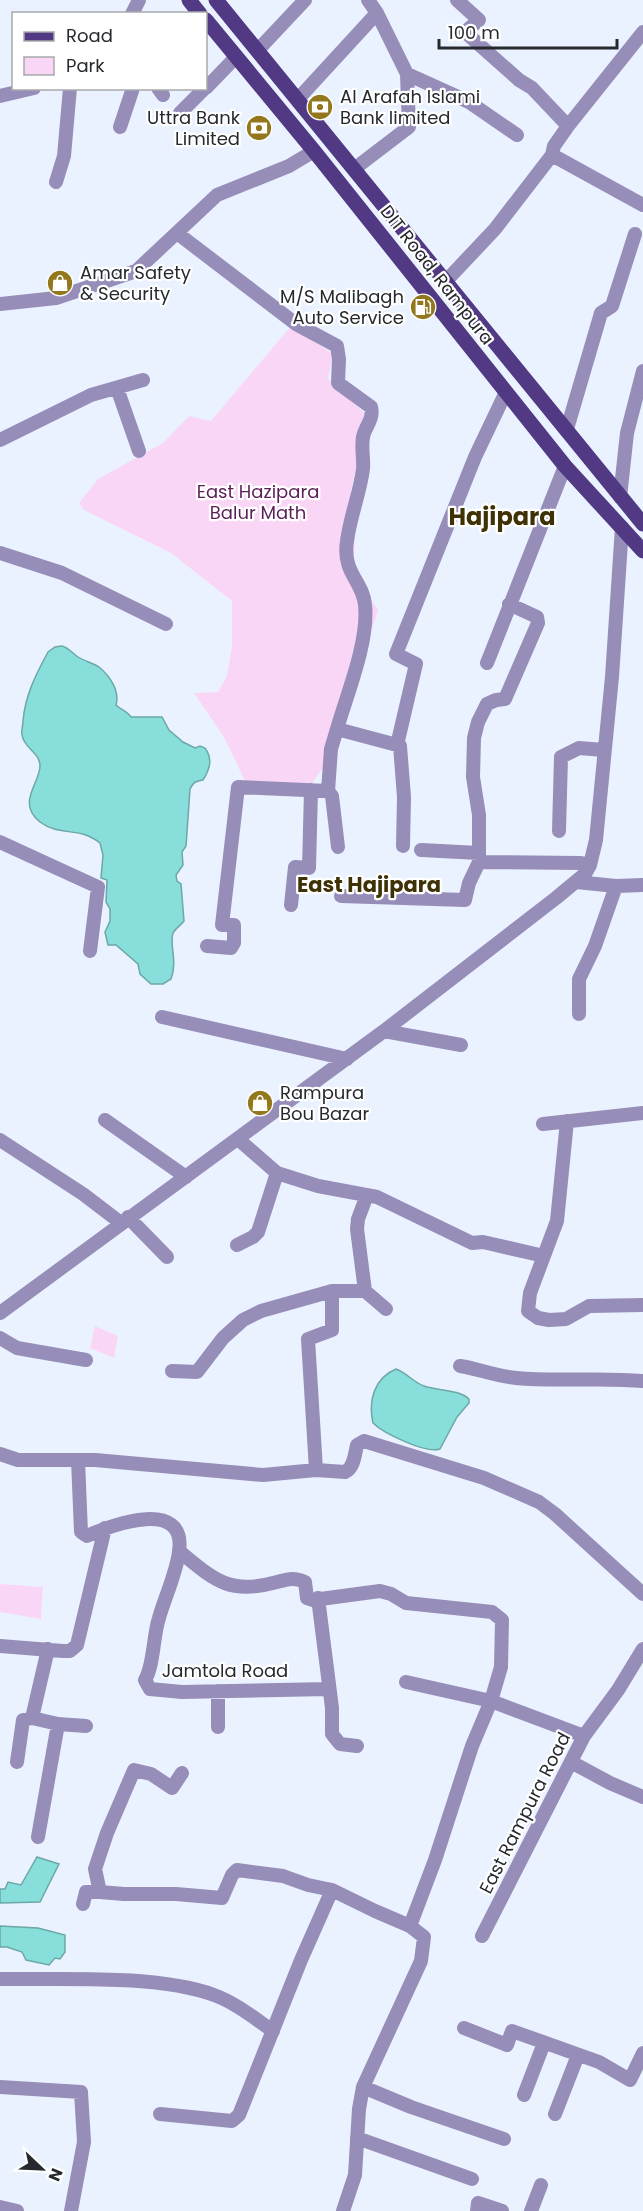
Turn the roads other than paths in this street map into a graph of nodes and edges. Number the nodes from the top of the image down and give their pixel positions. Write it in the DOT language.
graph roads {
  1 [pos="189,0"];
  2 [pos="216,0"];
  3 [pos="305,0"];
  4 [pos="368,0"];
  5 [pos="457,0"];
  6 [pos="198,12"];
  7 [pos="377,13"];
  8 [pos="207,21"];
  9 [pos="642,35"];
  10 [pos="258,50"];
  11 [pos="236,57"];
  12 [pos="407,74"];
  13 [pos="207,86"];
  14 [pos="26,90"];
  15 [pos="70,90"];
  16 [pos="132,90"];
  17 [pos="203,90"];
  18 [pos="0,96"];
  19 [pos="298,99"];
  20 [pos="180,113"];
  21 [pos="568,126"];
  22 [pos="120,127"];
  23 [pos="516,135"];
  24 [pos="314,151"];
  25 [pos="552,155"];
  26 [pos="354,169"];
  27 [pos="56,182"];
  28 [pos="643,205"];
  29 [pos="177,233"];
  30 [pos="635,234"];
  31 [pos="446,282"];
  32 [pos="0,304"];
  33 [pos="643,371"];
  34 [pos="143,380"];
  35 [pos="117,388"];
  36 [pos="506,394"];
  37 [pos="567,429"];
  38 [pos="0,440"];
  39 [pos="139,452"];
  40 [pos="565,466"];
  41 [pos="620,497"];
  42 [pos="643,524"];
  43 [pos="622,527"];
  44 [pos="643,551"];
  45 [pos="0,553"];
  46 [pos="509,604"];
  47 [pos="166,624"];
  48 [pos="487,663"];
  49 [pos="337,729"];
  50 [pos="397,745"];
  51 [pos="604,750"];
  52 [pos="311,790"];
  53 [pos="328,791"];
  54 [pos="559,831"];
  55 [pos="0,842"];
  56 [pos="403,846"];
  57 [pos="338,848"];
  58 [pos="421,850"];
  59 [pos="479,858"];
  60 [pos="590,865"];
  61 [pos="576,882"];
  62 [pos="643,885"];
  63 [pos="616,886"];
  64 [pos="341,896"];
  65 [pos="291,905"];
  66 [pos="207,946"];
  67 [pos="90,951"];
  68 [pos="579,1014"];
  69 [pos="162,1017"];
  70 [pos="384,1031"];
  71 [pos="461,1045"];
  72 [pos="347,1059"];
  73 [pos="643,1113"];
  74 [pos="105,1120"];
  75 [pos="567,1121"];
  76 [pos="543,1124"];
  77 [pos="238,1139"];
  78 [pos="0,1140"];
  79 [pos="277,1173"];
  80 [pos="186,1177"];
  81 [pos="367,1195"];
  82 [pos="125,1220"];
  83 [pos="237,1245"];
  84 [pos="544,1256"];
  85 [pos="167,1257"];
  86 [pos="332,1291"];
  87 [pos="365,1291"];
  88 [pos="643,1305"];
  89 [pos="386,1309"];
  90 [pos="0,1313"];
  91 [pos="0,1338"];
  92 [pos="86,1360"];
  93 [pos="460,1366"];
  94 [pos="172,1371"];
  95 [pos="643,1381"];
  96 [pos="0,1454"];
  97 [pos="78,1460"];
  98 [pos="316,1470"];
  99 [pos="105,1528"];
  100 [pos="179,1551"];
  101 [pos="643,1594"];
  102 [pos="318,1598"];
  103 [pos="0,1646"];
  104 [pos="48,1649"];
  105 [pos="643,1649"];
  106 [pos="406,1682"];
  107 [pos="329,1689"];
  108 [pos="218,1691"];
  109 [pos="490,1701"];
  110 [pos="32,1718"];
  111 [pos="58,1724"];
  112 [pos="86,1726"];
  113 [pos="218,1727"];
  114 [pos="584,1736"];
  115 [pos="357,1746"];
  116 [pos="17,1762"];
  117 [pos="571,1762"];
  118 [pos="182,1773"];
  119 [pos="643,1797"];
  120 [pos="38,1837"];
  121 [pos="332,1890"];
  122 [pos="100,1892"];
  123 [pos="83,1904"];
  124 [pos="410,1926"];
  125 [pos="482,1936"];
  126 [pos="0,1980"];
  127 [pos="464,2028"];
  128 [pos="273,2031"];
  129 [pos="544,2043"];
  130 [pos="643,2053"];
  131 [pos="578,2055"];
  132 [pos="0,2087"];
  133 [pos="363,2087"];
  134 [pos="524,2095"];
  135 [pos="160,2114"];
  136 [pos="555,2114"];
  137 [pos="357,2138"];
  138 [pos="504,2139"];
  139 [pos="472,2179"];
  140 [pos="541,2185"];
  141 [pos="0,2207"];
  142 [pos="17,2211"];
  143 [pos="71,2211"];
  144 [pos="342,2211"];
  145 [pos="477,2211"];
  146 [pos="502,2211"];
  147 [pos="531,2211"];
  1 -- 6 [label="main road"];
  2 -- 10 [label="main road, DIT Road, Rampura"];
  3 -- 10 [label="street"];
  4 -- 7 [label="street"];
  5 -- 21 [label="street"];
  7 -- 12 [label="street"];
  7 -- 19 [label="street"];
  8 -- 11 [label="main road, DIT Road, Rampura"];
  9 -- 21 [label="street"];
  10 -- 19 [label="main road, DIT Road, Rampura"];
  11 -- 13 [label="street"];
  11 -- 24 [label="main road, DIT Road, Rampura"];
  12 -- 23 [label="street"];
  12 -- 26 [label="street"];
  14 -- 18 [label="street"];
  15 -- 27 [label="street"];
  16 -- 22 [label="street"];
  17 -- 20 [label="street"];
  19 -- 26 [label="main road, DIT Road, Rampura"];
  21 -- 25 [label="street"];
  24 -- 29 [label="street"];
  24 -- 36 [label="main road, DIT Road, Rampura"];
  25 -- 28 [label="street"];
  25 -- 31 [label="street"];
  26 -- 31 [label="main road, DIT Road, Rampura"];
  29 -- 32 [label="street"];
  29 -- 49 [label="street"];
  30 -- 37 [label="street"];
  31 -- 37 [label="main road, DIT Road, Rampura"];
  33 -- 41 [label="street"];
  34 -- 35 [label="street"];
  35 -- 38 [label="street"];
  35 -- 39 [label="street"];
  36 -- 40 [label="main road, DIT Road, Rampura"];
  36 -- 50 [label="street"];
  37 -- 41 [label="main road, DIT Road, Rampura"];
  40 -- 43 [label="main road, DIT Road, Rampura"];
  40 -- 46 [label="street"];
  41 -- 42 [label="main road, DIT Road, Rampura"];
  43 -- 44 [label="main road, DIT Road, Rampura"];
  43 -- 51 [label="street"];
  45 -- 47 [label="street"];
  46 -- 48 [label="street"];
  46 -- 59 [label="street"];
  49 -- 50 [label="street"];
  49 -- 53 [label="street"];
  50 -- 56 [label="street"];
  51 -- 54 [label="street"];
  51 -- 60 [label="street"];
  52 -- 53 [label="street"];
  52 -- 65 [label="street"];
  52 -- 66 [label="street"];
  53 -- 57 [label="street"];
  55 -- 67 [label="street"];
  58 -- 59 [label="street"];
  59 -- 60 [label="street"];
  59 -- 64 [label="street"];
  60 -- 61 [label="street"];
  61 -- 63 [label="street"];
  61 -- 70 [label="street"];
  62 -- 63 [label="street"];
  63 -- 68 [label="street"];
  69 -- 72 [label="street"];
  70 -- 71 [label="street"];
  70 -- 72 [label="street"];
  72 -- 77 [label="street"];
  73 -- 75 [label="street"];
  74 -- 80 [label="street"];
  75 -- 76 [label="street"];
  75 -- 84 [label="street"];
  77 -- 79 [label="street"];
  77 -- 80 [label="street"];
  78 -- 82 [label="street"];
  79 -- 81 [label="street"];
  79 -- 83 [label="street"];
  80 -- 82 [label="street"];
  81 -- 84 [label="street"];
  81 -- 87 [label="street"];
  82 -- 85 [label="street"];
  82 -- 90 [label="street"];
  84 -- 88 [label="street"];
  86 -- 87 [label="street"];
  86 -- 94 [label="street"];
  86 -- 98 [label="street"];
  87 -- 89 [label="street"];
  91 -- 92 [label="street"];
  93 -- 95 [label="street"];
  96 -- 97 [label="street"];
  97 -- 98 [label="street"];
  97 -- 99 [label="street"];
  98 -- 101 [label="street"];
  99 -- 100 [label="street"];
  99 -- 104 [label="street"];
  100 -- 102 [label="street"];
  100 -- 108 [label="street, Jamtola Road"];
  102 -- 107 [label="street"];
  102 -- 109 [label="street"];
  103 -- 104 [label="street"];
  104 -- 110 [label="street"];
  105 -- 114 [label="street, East Rampura Road"];
  106 -- 109 [label="street"];
  107 -- 108 [label="street, Jamtola Road"];
  107 -- 115 [label="street"];
  108 -- 113 [label="street"];
  109 -- 114 [label="street"];
  109 -- 124 [label="street"];
  110 -- 111 [label="street"];
  110 -- 116 [label="street"];
  111 -- 112 [label="street"];
  111 -- 120 [label="street"];
  114 -- 117 [label="street, East Rampura Road"];
  117 -- 119 [label="street"];
  117 -- 125 [label="street, East Rampura Road"];
  118 -- 122 [label="street"];
  121 -- 122 [label="street"];
  121 -- 124 [label="street"];
  121 -- 128 [label="street"];
  122 -- 123 [label="street"];
  124 -- 133 [label="street"];
  126 -- 128 [label="street"];
  127 -- 129 [label="street"];
  128 -- 135 [label="street"];
  129 -- 131 [label="street"];
  129 -- 134 [label="street"];
  130 -- 131 [label="street"];
  131 -- 136 [label="street"];
  132 -- 143 [label="street"];
  133 -- 137 [label="street"];
  133 -- 138 [label="street"];
  137 -- 139 [label="street"];
  137 -- 144 [label="street"];
  140 -- 147 [label="street"];
  141 -- 142 [label="street"];
  145 -- 146 [label="street"];
}
